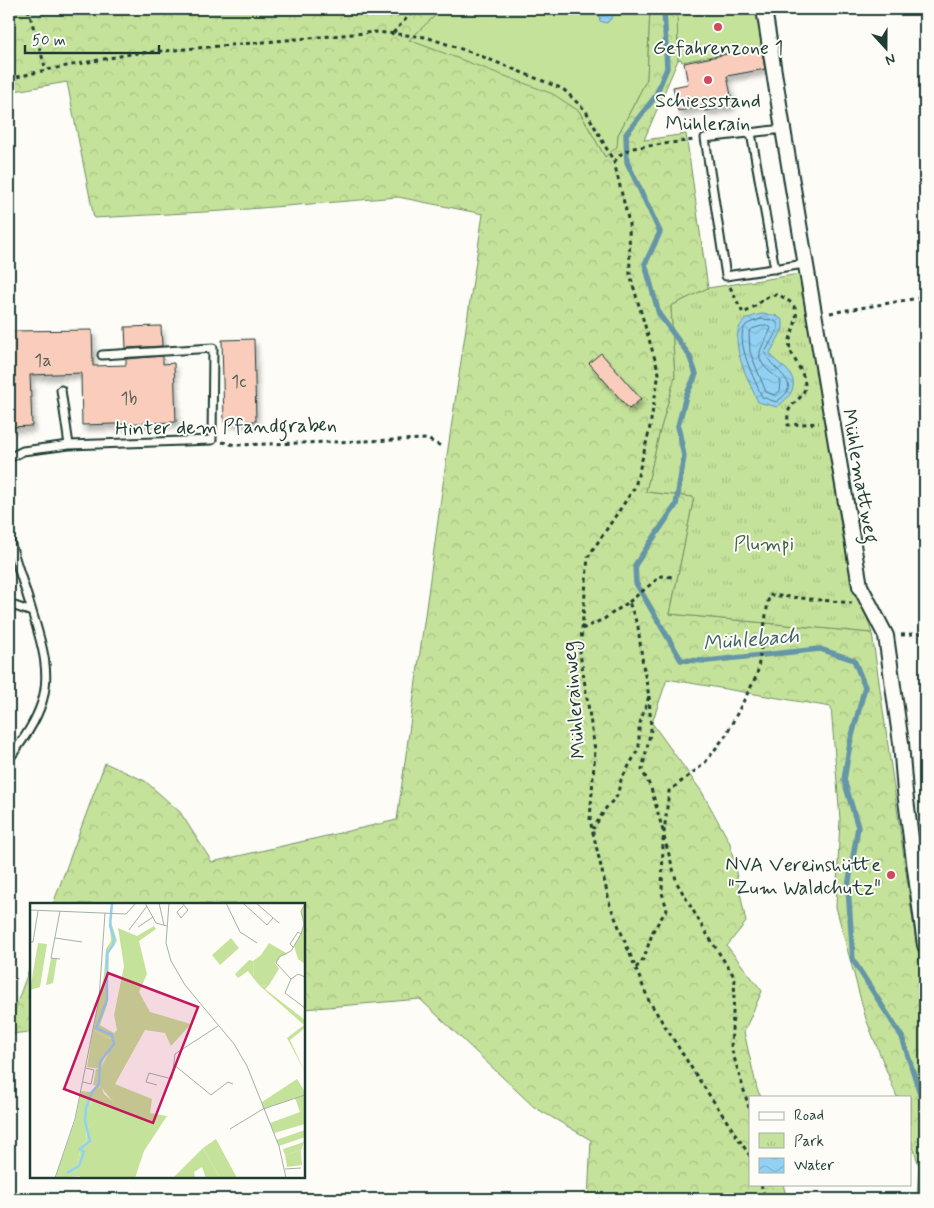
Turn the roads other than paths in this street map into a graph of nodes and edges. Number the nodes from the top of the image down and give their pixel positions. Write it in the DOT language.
graph roads {
  1 [pos="764,9"];
  2 [pos="783,129"];
  3 [pos="751,133"];
  4 [pos="805,264"];
  5 [pos="774,269"];
  6 [pos="102,355"];
  7 [pos="61,390"];
  8 [pos="69,445"];
  9 [pos="9,458"];
  10 [pos="9,538"];
  11 [pos="9,604"];
  12 [pos="32,612"];
  13 [pos="9,759"];
  14 [pos="925,945"];
  1 -- 2 [label="street, Mühlemattweg"];
  2 -- 3 [label="lane"];
  2 -- 4 [label="street, Mühlemattweg"];
  3 -- 5 [label="lane"];
  3 -- 5 [label="lane"];
  4 -- 5 [label="lane"];
  4 -- 14 [label="street, Mühlemattweg"];
  6 -- 8 [label="lane, Hinter dem Pfandgraben"];
  7 -- 8 [label="lane"];
  8 -- 9 [label="lane, Hinter dem Pfandgraben"];
  10 -- 12 [label="lane"];
  11 -- 12 [label="lane"];
  12 -- 13 [label="lane"];
}
